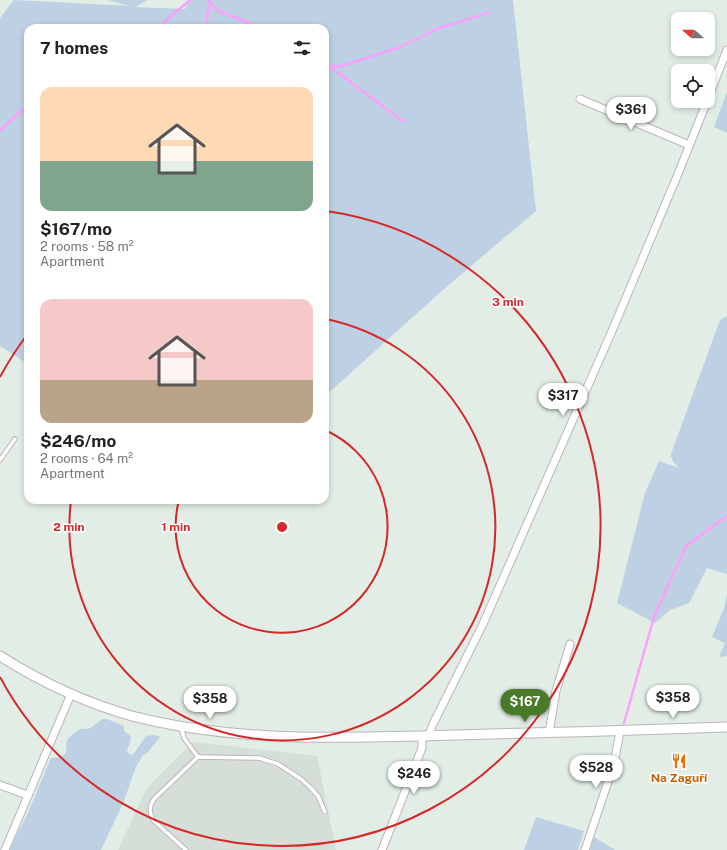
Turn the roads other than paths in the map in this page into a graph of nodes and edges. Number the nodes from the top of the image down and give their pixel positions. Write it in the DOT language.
graph roads {
  1 [pos="727,50"];
  2 [pos="715,80"];
  3 [pos="580,100"];
  4 [pos="704,108"];
  5 [pos="689,145"];
  6 [pos="16,439"];
  7 [pos="0,460"];
  8 [pos="570,644"];
  9 [pos="0,656"];
  10 [pos="70,694"];
  11 [pos="181,726"];
  12 [pos="727,727"];
  13 [pos="620,731"];
  14 [pos="549,733"];
  15 [pos="426,736"];
  16 [pos="198,756"];
  17 [pos="0,785"];
  18 [pos="27,795"];
  19 [pos="325,812"];
  20 [pos="5,850"];
  21 [pos="186,850"];
  22 [pos="382,850"];
  23 [pos="585,850"];
  1 -- 2 [label="street"];
  3 -- 5 [label="street"];
  4 -- 5 [label="street"];
  5 -- 15 [label="street"];
  6 -- 7 [label="lane"];
  8 -- 14 [label="street"];
  9 -- 10 [label="street"];
  10 -- 11 [label="street"];
  10 -- 18 [label="street"];
  11 -- 15 [label="street"];
  11 -- 16 [label="lane"];
  12 -- 13 [label="street"];
  13 -- 14 [label="street"];
  13 -- 23 [label="street"];
  14 -- 15 [label="street"];
  15 -- 22 [label="street"];
  16 -- 19 [label="lane"];
  16 -- 21 [label="lane"];
  17 -- 18 [label="street"];
  18 -- 20 [label="street"];
}
